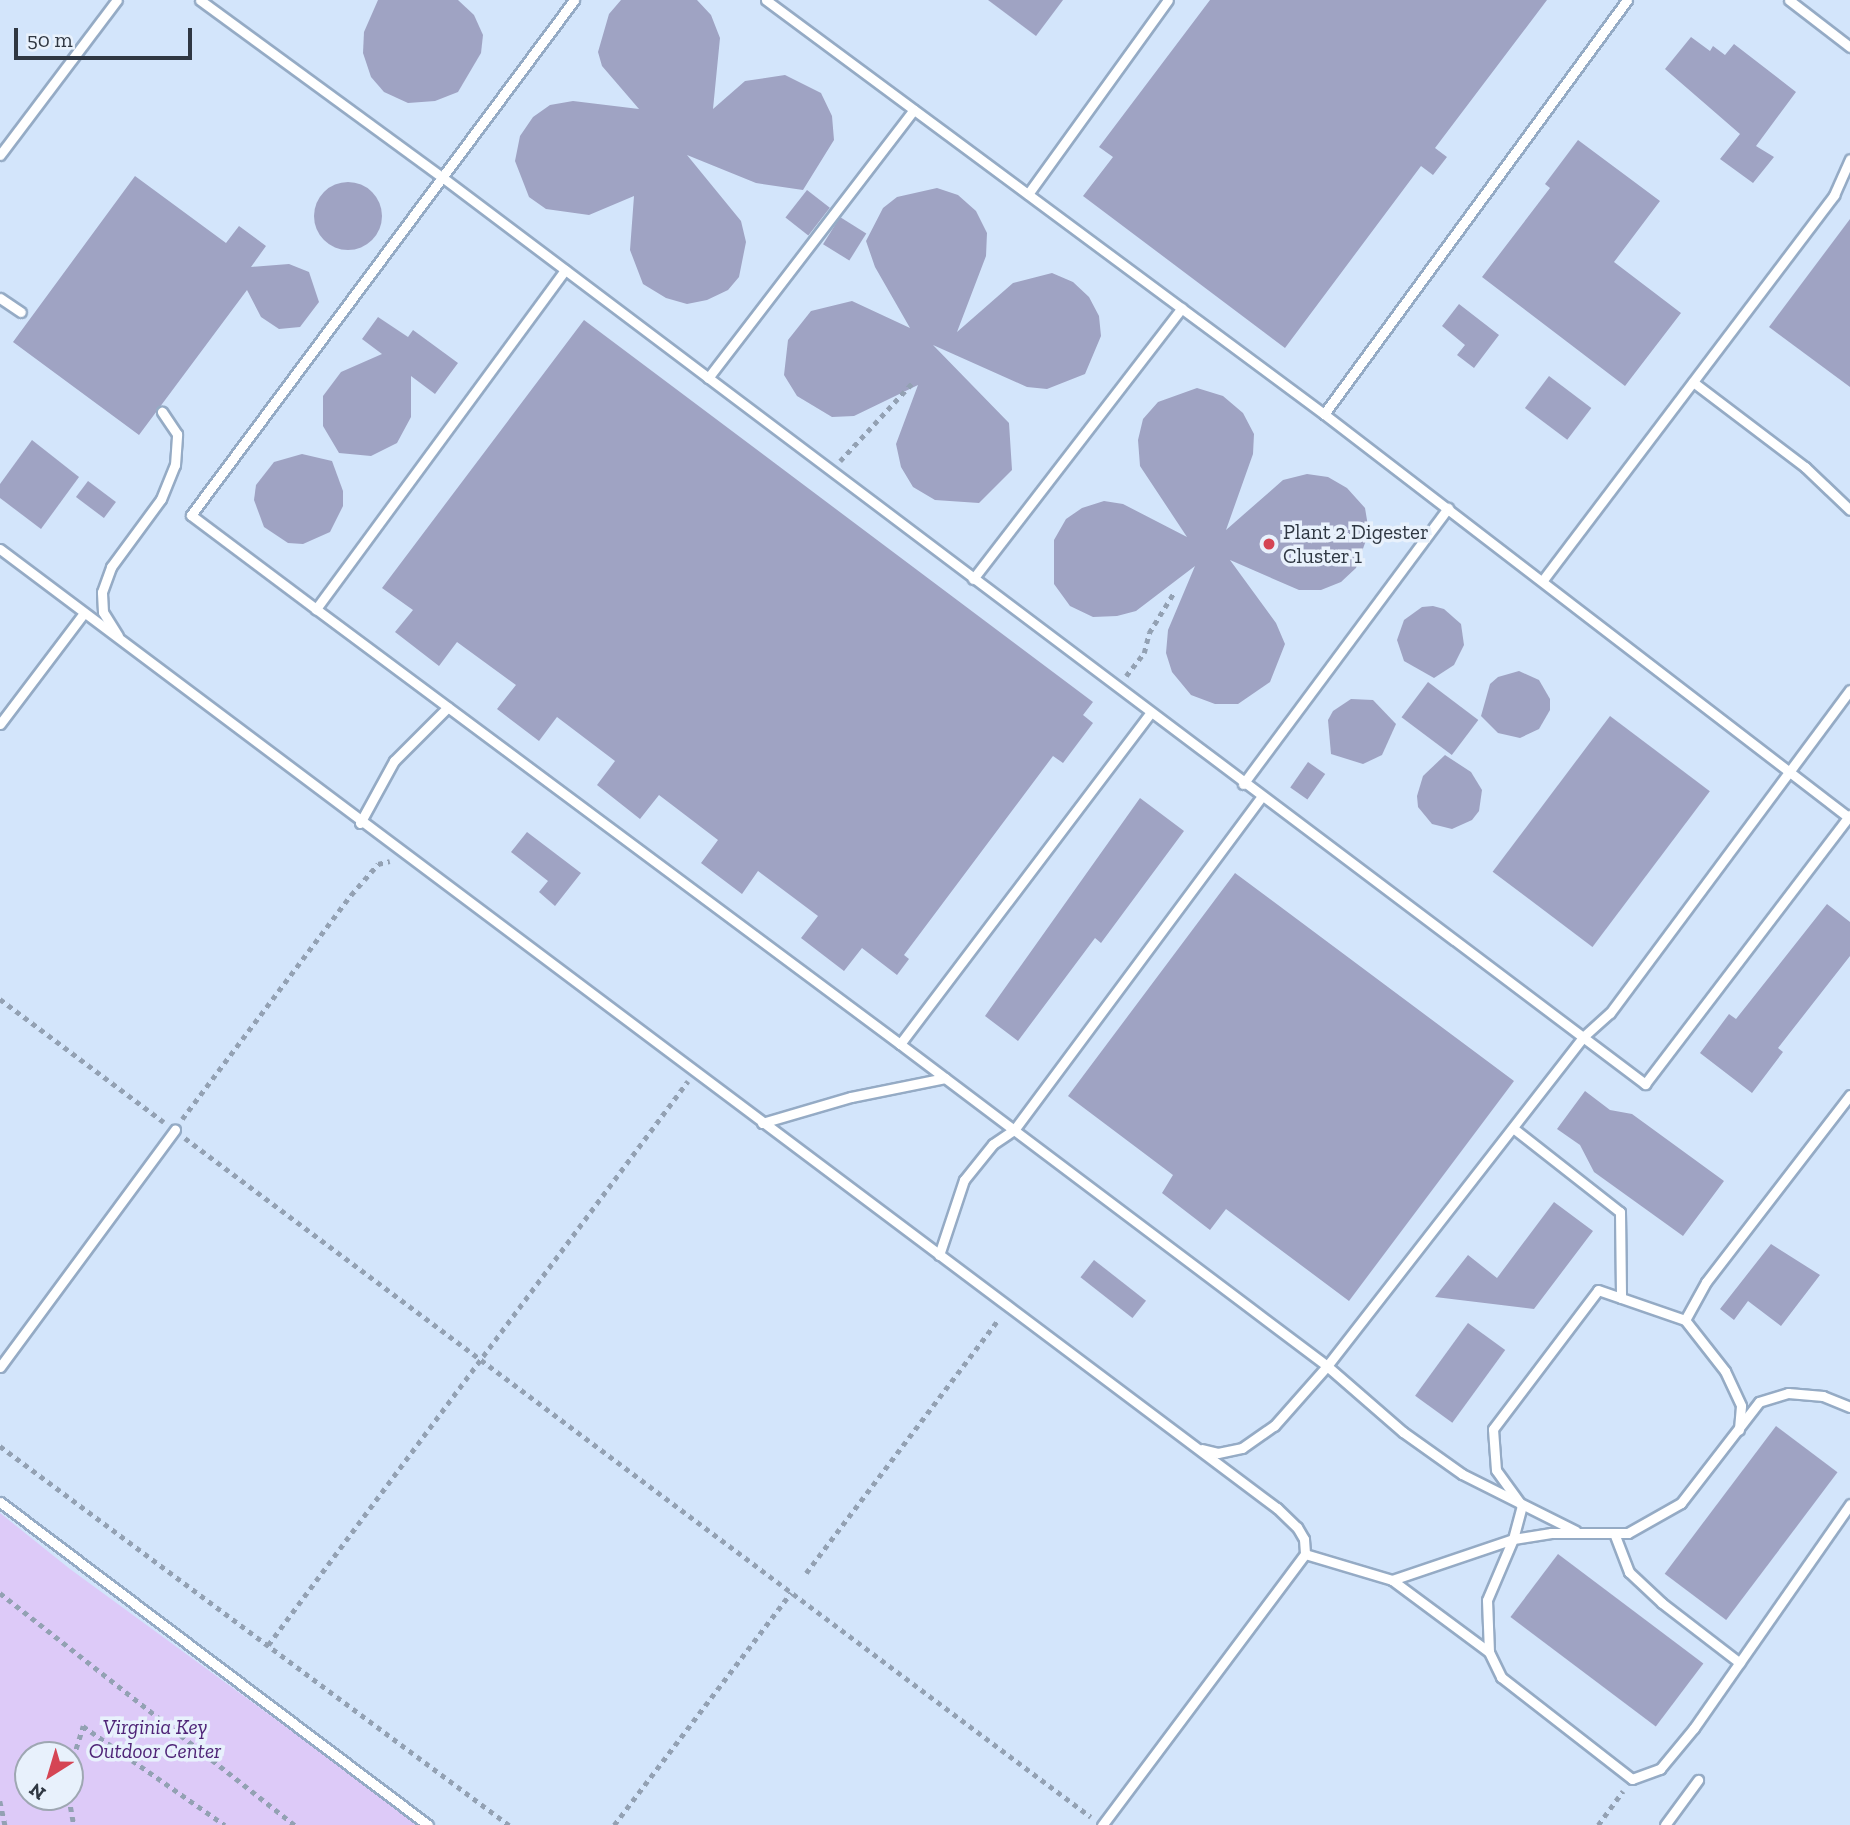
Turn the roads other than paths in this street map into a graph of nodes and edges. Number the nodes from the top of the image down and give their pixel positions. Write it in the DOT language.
graph roads {
  1 [pos="117,0"];
  2 [pos="200,0"];
  3 [pos="574,0"];
  4 [pos="766,0"];
  5 [pos="1168,0"];
  6 [pos="1627,0"];
  7 [pos="1788,0"];
  8 [pos="1850,47"];
  9 [pos="914,110"];
  10 [pos="0,155"];
  11 [pos="1850,159"];
  12 [pos="442,177"];
  13 [pos="1028,194"];
  14 [pos="565,270"];
  15 [pos="0,298"];
  16 [pos="1182,308"];
  17 [pos="21,312"];
  18 [pos="708,378"];
  19 [pos="1693,382"];
  20 [pos="162,412"];
  21 [pos="1324,414"];
  22 [pos="1448,508"];
  23 [pos="1850,510"];
  24 [pos="0,549"];
  25 [pos="973,579"];
  26 [pos="1542,580"];
  27 [pos="316,609"];
  28 [pos="84,613"];
  29 [pos="122,643"];
  30 [pos="1850,690"];
  31 [pos="448,707"];
  32 [pos="1150,713"];
  33 [pos="0,724"];
  34 [pos="1790,772"];
  35 [pos="1244,784"];
  36 [pos="1261,797"];
  37 [pos="1849,816"];
  38 [pos="360,823"];
  39 [pos="1583,1037"];
  40 [pos="900,1044"];
  41 [pos="945,1078"];
  42 [pos="1850,1095"];
  43 [pos="762,1123"];
  44 [pos="1513,1128"];
  45 [pos="174,1130"];
  46 [pos="1014,1130"];
  47 [pos="939,1255"];
  48 [pos="1621,1298"];
  49 [pos="1685,1320"];
  50 [pos="1328,1366"];
  51 [pos="0,1367"];
  52 [pos="1850,1407"];
  53 [pos="1739,1430"];
  54 [pos="1195,1447"];
  55 [pos="0,1502"];
  56 [pos="1850,1504"];
  57 [pos="1522,1506"];
  58 [pos="1581,1533"];
  59 [pos="1614,1533"];
  60 [pos="1513,1539"];
  61 [pos="1305,1554"];
  62 [pos="1392,1580"];
  63 [pos="1489,1652"];
  64 [pos="1740,1663"];
  65 [pos="1698,1780"];
  66 [pos="428,1825"];
  67 [pos="1102,1825"];
  68 [pos="1665,1825"];
  1 -- 10 [label="lane"];
  2 -- 12 [label="lane"];
  3 -- 12 [label="lane"];
  4 -- 9 [label="lane"];
  5 -- 13 [label="lane"];
  6 -- 21 [label="lane"];
  7 -- 8 [label="lane"];
  9 -- 13 [label="lane"];
  9 -- 18 [label="lane"];
  11 -- 19 [label="lane"];
  12 -- 14 [label="lane"];
  12 -- 27 [label="lane"];
  13 -- 16 [label="lane"];
  14 -- 18 [label="lane"];
  14 -- 27 [label="lane"];
  15 -- 17 [label="lane"];
  16 -- 21 [label="lane"];
  16 -- 25 [label="lane"];
  18 -- 25 [label="lane"];
  19 -- 23 [label="lane"];
  19 -- 26 [label="lane"];
  20 -- 29 [label="lane"];
  21 -- 22 [label="lane"];
  22 -- 26 [label="lane"];
  22 -- 35 [label="lane"];
  24 -- 28 [label="lane"];
  25 -- 32 [label="lane"];
  26 -- 34 [label="lane"];
  27 -- 31 [label="lane"];
  28 -- 29 [label="lane"];
  28 -- 33 [label="lane"];
  29 -- 38 [label="lane"];
  30 -- 34 [label="lane"];
  31 -- 38 [label="lane"];
  31 -- 40 [label="lane"];
  32 -- 35 [label="lane"];
  32 -- 40 [label="lane"];
  34 -- 37 [label="lane"];
  34 -- 39 [label="lane"];
  35 -- 36 [label="lane"];
  36 -- 39 [label="lane"];
  36 -- 46 [label="lane"];
  37 -- 39 [label="lane"];
  38 -- 43 [label="lane"];
  39 -- 44 [label="lane"];
  40 -- 41 [label="lane"];
  41 -- 43 [label="lane"];
  41 -- 46 [label="lane"];
  42 -- 49 [label="lane"];
  43 -- 47 [label="lane"];
  44 -- 48 [label="lane"];
  44 -- 50 [label="lane"];
  45 -- 51 [label="lane"];
  46 -- 47 [label="lane"];
  46 -- 50 [label="lane"];
  47 -- 54 [label="lane"];
  48 -- 49 [label="lane"];
  48 -- 57 [label="lane"];
  49 -- 53 [label="lane"];
  50 -- 54 [label="lane"];
  50 -- 57 [label="lane"];
  52 -- 53 [label="lane"];
  53 -- 59 [label="lane"];
  54 -- 61 [label="lane"];
  55 -- 66 [label="lane"];
  56 -- 64 [label="lane"];
  57 -- 58 [label="lane"];
  57 -- 60 [label="lane"];
  58 -- 59 [label="lane"];
  58 -- 60 [label="lane"];
  59 -- 64 [label="lane"];
  60 -- 62 [label="lane"];
  60 -- 63 [label="lane"];
  61 -- 62 [label="lane"];
  61 -- 67 [label="lane"];
  62 -- 63 [label="lane"];
  63 -- 64 [label="lane"];
  65 -- 68 [label="lane"];
}
